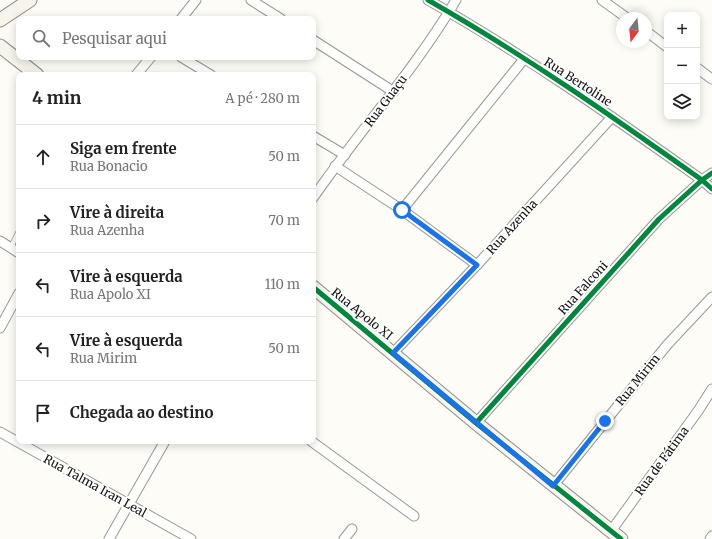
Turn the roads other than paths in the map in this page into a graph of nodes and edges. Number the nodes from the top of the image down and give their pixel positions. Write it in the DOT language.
graph roads {
  1 [pos="30,0"];
  2 [pos="196,0"];
  3 [pos="251,0"];
  4 [pos="428,0"];
  5 [pos="456,0"];
  6 [pos="602,0"];
  7 [pos="449,12"];
  8 [pos="619,12"];
  9 [pos="183,16"];
  10 [pos="276,16"];
  11 [pos="0,20"];
  12 [pos="652,36"];
  13 [pos="316,42"];
  14 [pos="664,45"];
  15 [pos="0,46"];
  16 [pos="16,59"];
  17 [pos="524,59"];
  18 [pos="18,60"];
  19 [pos="148,60"];
  20 [pos="186,60"];
  21 [pos="700,70"];
  22 [pos="33,72"];
  23 [pos="138,72"];
  24 [pos="206,72"];
  25 [pos="712,79"];
  26 [pos="394,92"];
  27 [pos="612,117"];
  28 [pos="316,138"];
  29 [pos="345,155"];
  30 [pos="335,166"];
  31 [pos="712,173"];
  32 [pos="702,180"];
  33 [pos="712,188"];
  34 [pos="316,194"];
  35 [pos="402,210"];
  36 [pos="16,237"];
  37 [pos="0,241"];
  38 [pos="11,247"];
  39 [pos="16,251"];
  40 [pos="477,265"];
  41 [pos="316,289"];
  42 [pos="712,297"];
  43 [pos="16,299"];
  44 [pos="0,328"];
  45 [pos="393,353"];
  46 [pos="712,389"];
  47 [pos="476,423"];
  48 [pos="0,432"];
  49 [pos="16,441"];
  50 [pos="21,444"];
  51 [pos="163,444"];
  52 [pos="315,444"];
  53 [pos="553,486"];
  54 [pos="128,504"];
  55 [pos="414,516"];
  56 [pos="352,529"];
  57 [pos="616,535"];
  58 [pos="712,536"];
  59 [pos="109,539"];
  60 [pos="190,539"];
  61 [pos="344,539"];
  62 [pos="710,539"];
  1 -- 11 [label="street"];
  2 -- 9 [label="street"];
  3 -- 10 [label="street"];
  4 -- 7 [label="street, Rua Bertoline"];
  5 -- 7 [label="street, Rua Guaçu"];
  6 -- 8 [label="street"];
  7 -- 17 [label="street, Rua Bertoline"];
  7 -- 26 [label="street, Rua Guaçu"];
  12 -- 14 [label="street"];
  13 -- 26 [label="street"];
  15 -- 16 [label="street"];
  17 -- 27 [label="street, Rua Bertoline"];
  17 -- 35 [label="street"];
  18 -- 22 [label="street"];
  19 -- 23 [label="street"];
  20 -- 24 [label="street"];
  21 -- 25 [label="street"];
  26 -- 29 [label="street, Rua Guaçu"];
  27 -- 32 [label="street, Rua Bertoline"];
  27 -- 40 [label="street, Rua Azenha"];
  28 -- 29 [label="street"];
  29 -- 30 [label="street, Rua Guaçu"];
  30 -- 34 [label="street, Rua Guaçu"];
  30 -- 35 [label="street"];
  31 -- 32 [label="street, Rua Falconi"];
  32 -- 33 [label="street, Rua Bertoline"];
  32 -- 47 [label="street, Rua Falconi"];
  35 -- 40 [label="street"];
  36 -- 38 [label="lane"];
  37 -- 38 [label="street"];
  38 -- 39 [label="street"];
  40 -- 45 [label="street, Rua Azenha"];
  41 -- 45 [label="street, Rua Apolo XI"];
  42 -- 53 [label="street, Rua Mirim"];
  43 -- 44 [label="street"];
  45 -- 47 [label="street, Rua Apolo XI"];
  46 -- 57 [label="street, Rua de Fátima"];
  47 -- 53 [label="street, Rua Apolo XI"];
  48 -- 49 [label="street, Rua Talma Iran Leal"];
  50 -- 54 [label="street, Rua Talma Iran Leal"];
  51 -- 54 [label="street"];
  52 -- 55 [label="street"];
  53 -- 57 [label="street, Rua Apolo XI"];
  54 -- 59 [label="street"];
  54 -- 60 [label="street, Rua Talma Iran Leal"];
  56 -- 61 [label="street"];
  58 -- 62 [label="street"];
}
